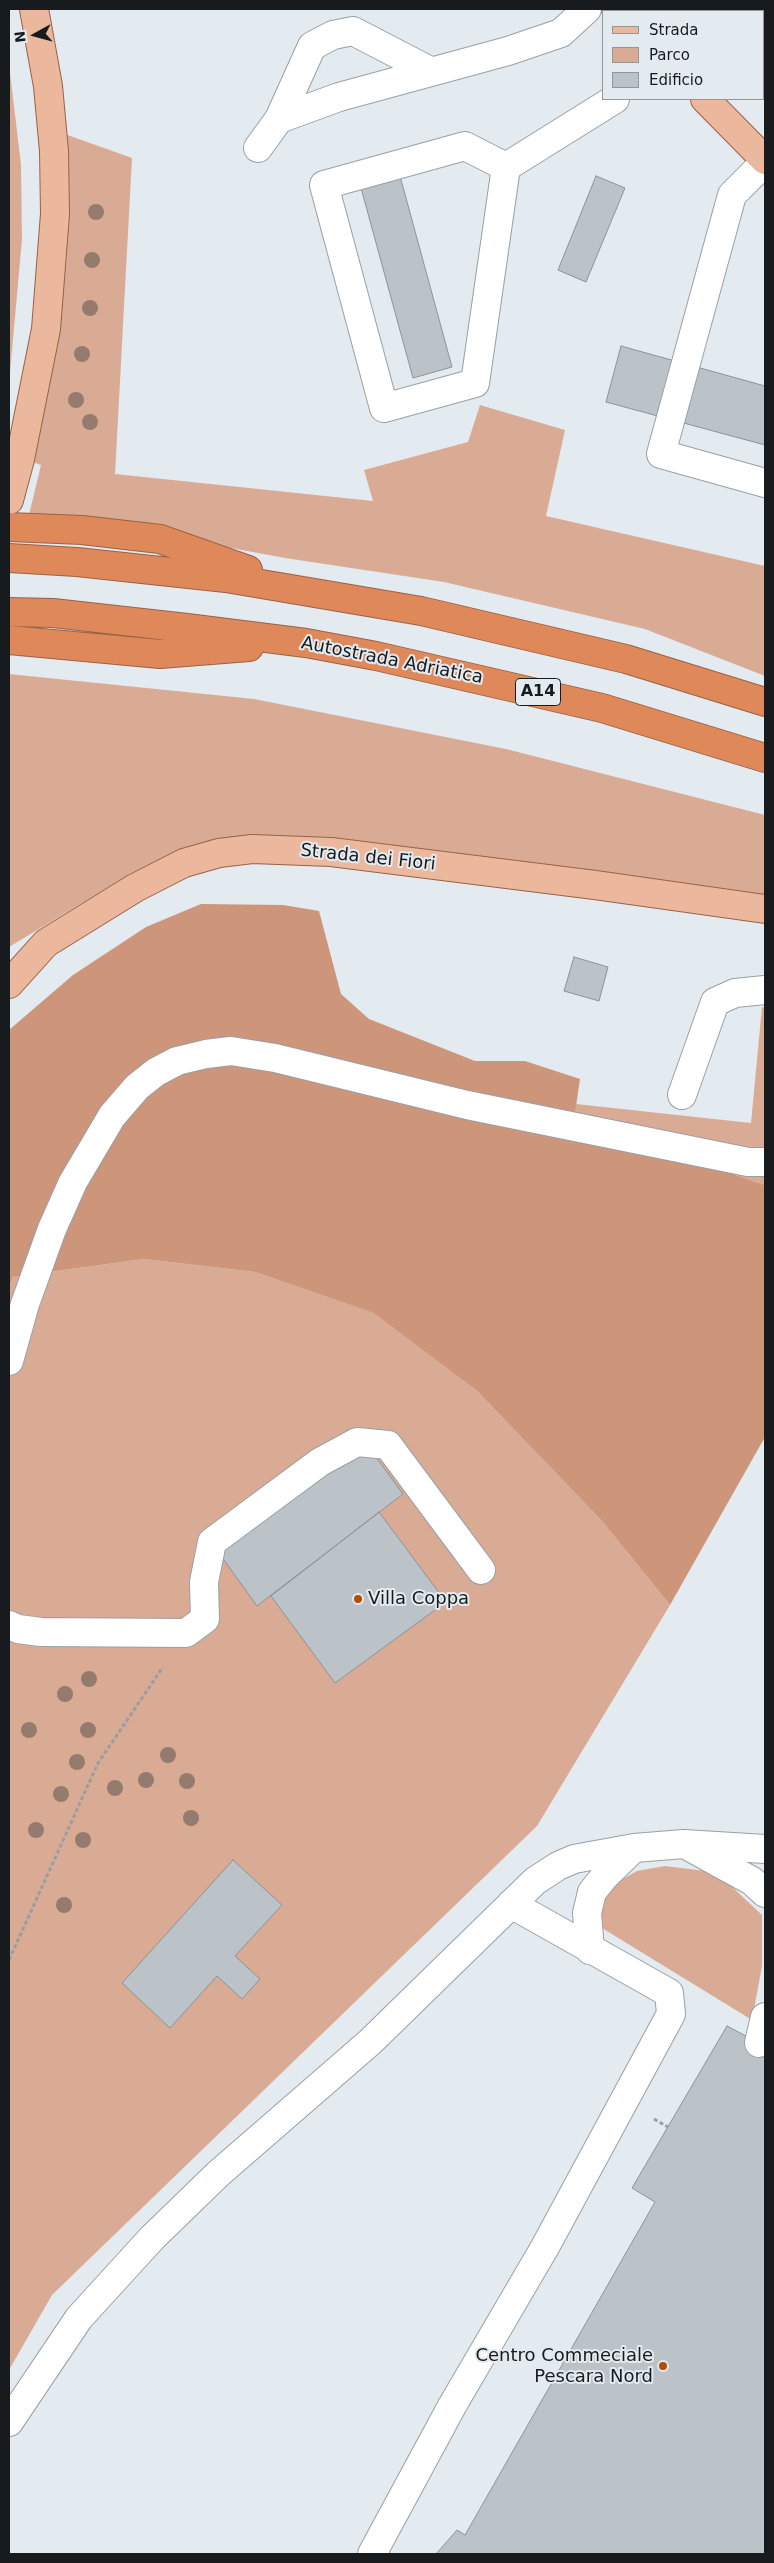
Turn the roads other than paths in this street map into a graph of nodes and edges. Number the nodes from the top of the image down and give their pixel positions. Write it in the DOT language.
graph roads {
  1 [pos="34,9"];
  2 [pos="587,9"];
  3 [pos="430,71"];
  4 [pos="613,100"];
  5 [pos="706,100"];
  6 [pos="279,119"];
  7 [pos="258,148"];
  8 [pos="765,161"];
  9 [pos="506,167"];
  10 [pos="765,483"];
  11 [pos="9,500"];
  12 [pos="9,527"];
  13 [pos="9,558"];
  14 [pos="311,591"];
  15 [pos="9,612"];
  16 [pos="9,640"];
  17 [pos="306,643"];
  18 [pos="765,702"];
  19 [pos="765,758"];
  20 [pos="765,909"];
  21 [pos="46,943"];
  22 [pos="9,958"];
  23 [pos="9,984"];
  24 [pos="765,990"];
  25 [pos="682,1095"];
  26 [pos="765,1162"];
  27 [pos="9,1361"];
  28 [pos="481,1570"];
  29 [pos="9,1625"];
  30 [pos="684,1844"];
  31 [pos="634,1848"];
  32 [pos="765,1849"];
  33 [pos="765,1893"];
  34 [pos="511,1904"];
  35 [pos="590,1950"];
  36 [pos="9,2422"];
  37 [pos="372,2554"];
  1 -- 11 [label="main road"];
  2 -- 3 [label="lane"];
  3 -- 6 [label="lane"];
  3 -- 6 [label="lane"];
  4 -- 9 [label="lane"];
  5 -- 8 [label="main road"];
  6 -- 7 [label="lane"];
  8 -- 10 [label="lane"];
  9 -- 9 [label="lane"];
  12 -- 14 [label="highway"];
  13 -- 14 [label="highway"];
  14 -- 18 [label="highway"];
  15 -- 17 [label="highway, Autostrada Adriatica / A14"];
  16 -- 17 [label="highway"];
  17 -- 19 [label="highway, Autostrada Adriatica / A14"];
  20 -- 21 [label="main road, Strada dei Fiori"];
  21 -- 22 [label="main road"];
  21 -- 23 [label="main road, Strada dei Fiori"];
  24 -- 25 [label="lane"];
  26 -- 27 [label="lane"];
  28 -- 29 [label="lane"];
  30 -- 31 [label="lane"];
  30 -- 32 [label="lane"];
  30 -- 33 [label="lane"];
  31 -- 34 [label="lane"];
  31 -- 35 [label="lane"];
  34 -- 35 [label="lane"];
  34 -- 36 [label="lane"];
  35 -- 37 [label="lane"];
}
